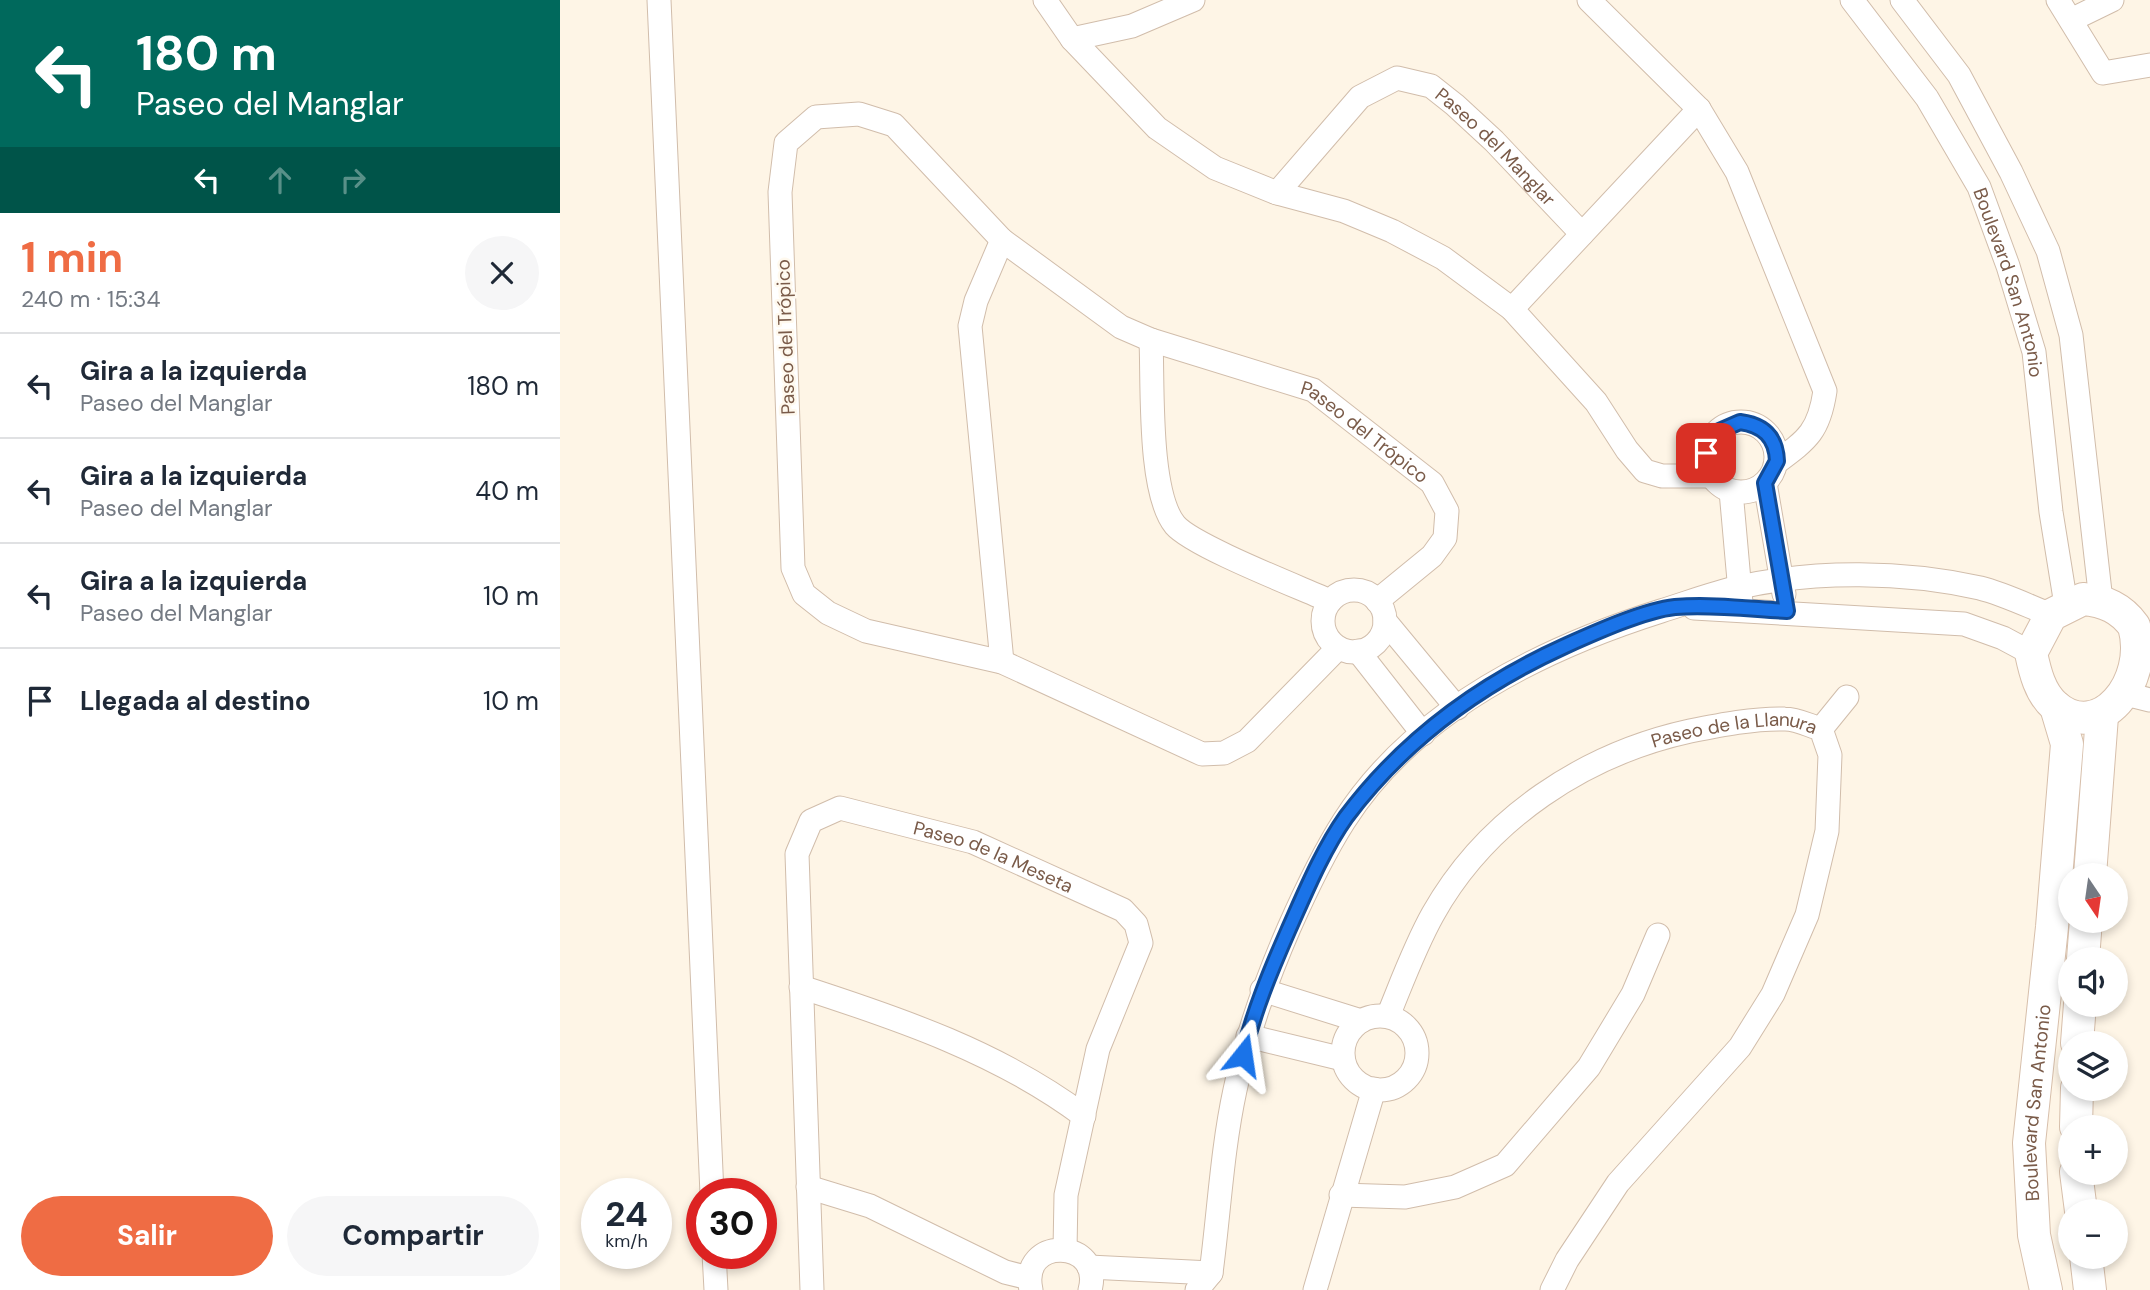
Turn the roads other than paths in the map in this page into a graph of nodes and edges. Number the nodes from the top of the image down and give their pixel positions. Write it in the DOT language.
graph roads {
  1 [pos="660,0"];
  2 [pos="1045,0"];
  3 [pos="1193,0"];
  4 [pos="1589,0"];
  5 [pos="1852,0"];
  6 [pos="1902,0"];
  7 [pos="2057,0"];
  8 [pos="2112,0"];
  9 [pos="2071,20"];
  10 [pos="1072,39"];
  11 [pos="2150,65"];
  12 [pos="1699,109"];
  13 [pos="1277,193"];
  14 [pos="1582,234"];
  15 [pos="1002,240"];
  16 [pos="1512,309"];
  17 [pos="1150,340"];
  18 [pos="1777,461"];
  19 [pos="1712,477"];
  20 [pos="1765,483"];
  21 [pos="1731,491"];
  22 [pos="1782,580"];
  23 [pos="1740,598"];
  24 [pos="1330,601"];
  25 [pos="2101,601"];
  26 [pos="2058,610"];
  27 [pos="1381,611"];
  28 [pos="1787,611"];
  29 [pos="1348,649"];
  30 [pos="2031,653"];
  31 [pos="1002,662"];
  32 [pos="2148,668"];
  33 [pos="1847,696"];
  34 [pos="2142,698"];
  35 [pos="2056,707"];
  36 [pos="1457,708"];
  37 [pos="2102,716"];
  38 [pos="1821,729"];
  39 [pos="1423,734"];
  40 [pos="2091,863"];
  41 [pos="1658,934"];
  42 [pos="801,987"];
  43 [pos="1262,990"];
  44 [pos="1388,1016"];
  45 [pos="1361,1021"];
  46 [pos="1248,1036"];
  47 [pos="1343,1059"];
  48 [pos="1374,1089"];
  49 [pos="1084,1116"];
  50 [pos="711,1178"];
  51 [pos="808,1187"];
  52 [pos="1341,1195"];
  53 [pos="1065,1250"];
  54 [pos="1089,1267"];
  55 [pos="715,1269"];
  56 [pos="2088,1269"];
  57 [pos="1030,1284"];
  58 [pos="1209,1284"];
  59 [pos="716,1290"];
  60 [pos="812,1290"];
  61 [pos="1090,1290"];
  62 [pos="1315,1290"];
  63 [pos="1552,1290"];
  64 [pos="2046,1290"];
  65 [pos="2090,1290"];
  1 -- 50 [label="street"];
  2 -- 10 [label="street"];
  3 -- 10 [label="street"];
  4 -- 12 [label="street"];
  5 -- 26 [label="street, Boulevard San Antonio"];
  6 -- 25 [label="street, Boulevard San Antonio"];
  7 -- 9 [label="street"];
  8 -- 9 [label="street"];
  9 -- 11 [label="street"];
  10 -- 13 [label="street"];
  12 -- 14 [label="street"];
  12 -- 18 [label="street"];
  13 -- 14 [label="street, Paseo del Manglar"];
  13 -- 16 [label="street"];
  14 -- 16 [label="street"];
  15 -- 17 [label="street, Paseo del Trópico"];
  15 -- 31 [label="street"];
  15 -- 31 [label="street, Paseo del Trópico"];
  16 -- 19 [label="street"];
  17 -- 24 [label="street"];
  17 -- 27 [label="street, Paseo del Trópico"];
  18 -- 19 [label="street"];
  18 -- 20 [label="street"];
  19 -- 21 [label="street"];
  20 -- 21 [label="street"];
  20 -- 22 [label="street"];
  21 -- 23 [label="street"];
  22 -- 23 [label="street"];
  22 -- 26 [label="street"];
  22 -- 28 [label="street"];
  23 -- 28 [label="street"];
  23 -- 36 [label="street"];
  24 -- 27 [label="street"];
  24 -- 29 [label="street"];
  25 -- 26 [label="street"];
  25 -- 32 [label="street"];
  26 -- 30 [label="street"];
  27 -- 29 [label="street, Paseo del Trópico"];
  27 -- 36 [label="street"];
  28 -- 30 [label="street"];
  29 -- 31 [label="street, Paseo del Trópico"];
  29 -- 39 [label="street"];
  30 -- 35 [label="street, Boulevard San Antonio"];
  32 -- 34 [label="street"];
  33 -- 38 [label="street"];
  34 -- 37 [label="street"];
  35 -- 37 [label="street"];
  35 -- 64 [label="street, Boulevard San Antonio"];
  36 -- 39 [label="street"];
  37 -- 40 [label="street"];
  38 -- 44 [label="street, Paseo de la Llanura"];
  38 -- 63 [label="street, Paseo de la Llanura"];
  39 -- 43 [label="street"];
  41 -- 52 [label="street"];
  42 -- 49 [label="street"];
  42 -- 49 [label="street, Paseo de la Meseta"];
  42 -- 51 [label="street, Paseo de la Meseta"];
  43 -- 45 [label="street"];
  43 -- 46 [label="street"];
  44 -- 45 [label="street"];
  44 -- 48 [label="street"];
  45 -- 47 [label="street"];
  46 -- 47 [label="street"];
  46 -- 58 [label="street"];
  47 -- 48 [label="street"];
  48 -- 52 [label="street"];
  49 -- 53 [label="street, Paseo de la Meseta"];
  51 -- 57 [label="street"];
  51 -- 60 [label="street, Paseo de la Meseta"];
  52 -- 62 [label="street"];
  53 -- 54 [label="street"];
  53 -- 57 [label="street"];
  54 -- 58 [label="street"];
  54 -- 61 [label="street"];
  55 -- 59 [label="street"];
  56 -- 65 [label="street"];
}
